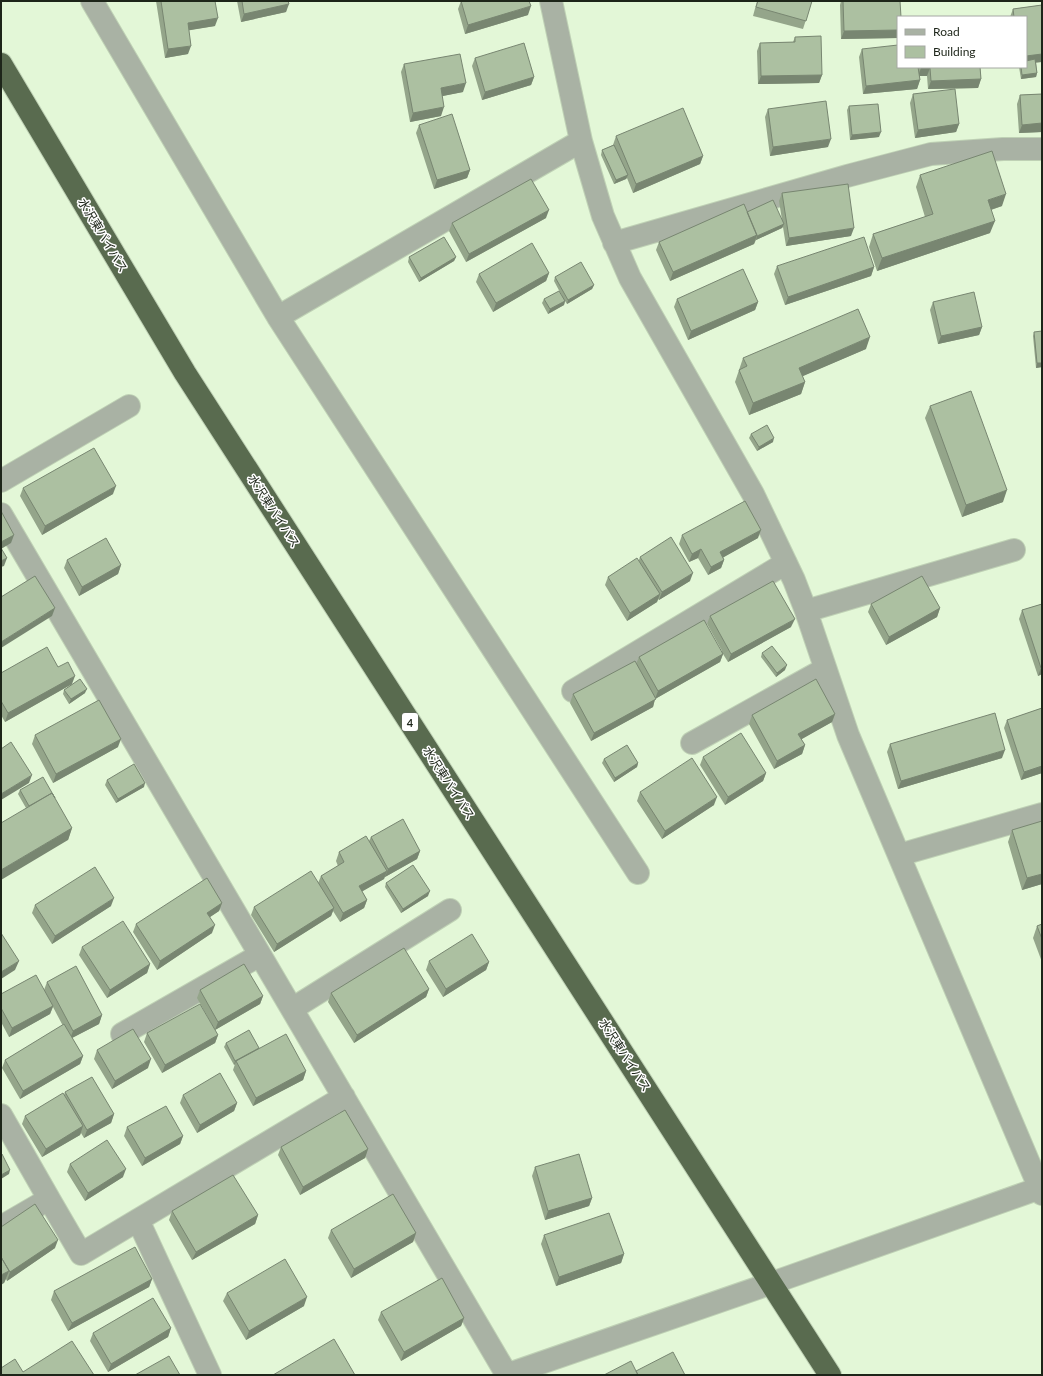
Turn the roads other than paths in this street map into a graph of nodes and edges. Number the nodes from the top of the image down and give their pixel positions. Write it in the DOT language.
graph roads {
  1 [pos="92,1"];
  2 [pos="551,1"];
  3 [pos="1,64"];
  4 [pos="580,141"];
  5 [pos="1042,149"];
  6 [pos="614,243"];
  7 [pos="278,317"];
  8 [pos="129,406"];
  9 [pos="1,481"];
  10 [pos="1,514"];
  11 [pos="1014,550"];
  12 [pos="786,564"];
  13 [pos="806,611"];
  14 [pos="825,669"];
  15 [pos="573,691"];
  16 [pos="692,743"];
  17 [pos="1042,814"];
  18 [pos="899,855"];
  19 [pos="638,873"];
  20 [pos="450,910"];
  21 [pos="260,955"];
  22 [pos="292,1009"];
  23 [pos="122,1034"];
  24 [pos="344,1097"];
  25 [pos="1,1115"];
  26 [pos="1041,1189"];
  27 [pos="49,1198"];
  28 [pos="138,1220"];
  29 [pos="1,1227"];
  30 [pos="772,1283"];
  31 [pos="210,1375"];
  32 [pos="507,1375"];
  33 [pos="830,1375"];
  1 -- 7 [label="street"];
  2 -- 4 [label="street"];
  3 -- 30 [label="highway, 水沢東バイパス / 4"];
  4 -- 6 [label="street"];
  4 -- 7 [label="street"];
  5 -- 6 [label="street"];
  6 -- 12 [label="street"];
  7 -- 19 [label="street"];
  8 -- 9 [label="street"];
  10 -- 21 [label="street"];
  11 -- 13 [label="street"];
  12 -- 13 [label="street"];
  12 -- 15 [label="street"];
  13 -- 14 [label="street"];
  14 -- 16 [label="street"];
  14 -- 18 [label="street"];
  17 -- 18 [label="street"];
  18 -- 26 [label="street"];
  20 -- 22 [label="street"];
  21 -- 22 [label="street"];
  21 -- 23 [label="street"];
  22 -- 24 [label="street"];
  24 -- 28 [label="street"];
  24 -- 32 [label="street"];
  25 -- 27 [label="street"];
  26 -- 30 [label="street"];
  27 -- 28 [label="street"];
  27 -- 29 [label="street"];
  28 -- 31 [label="street"];
  30 -- 32 [label="street"];
  30 -- 33 [label="highway, 水沢東バイパス / 4"];
}
